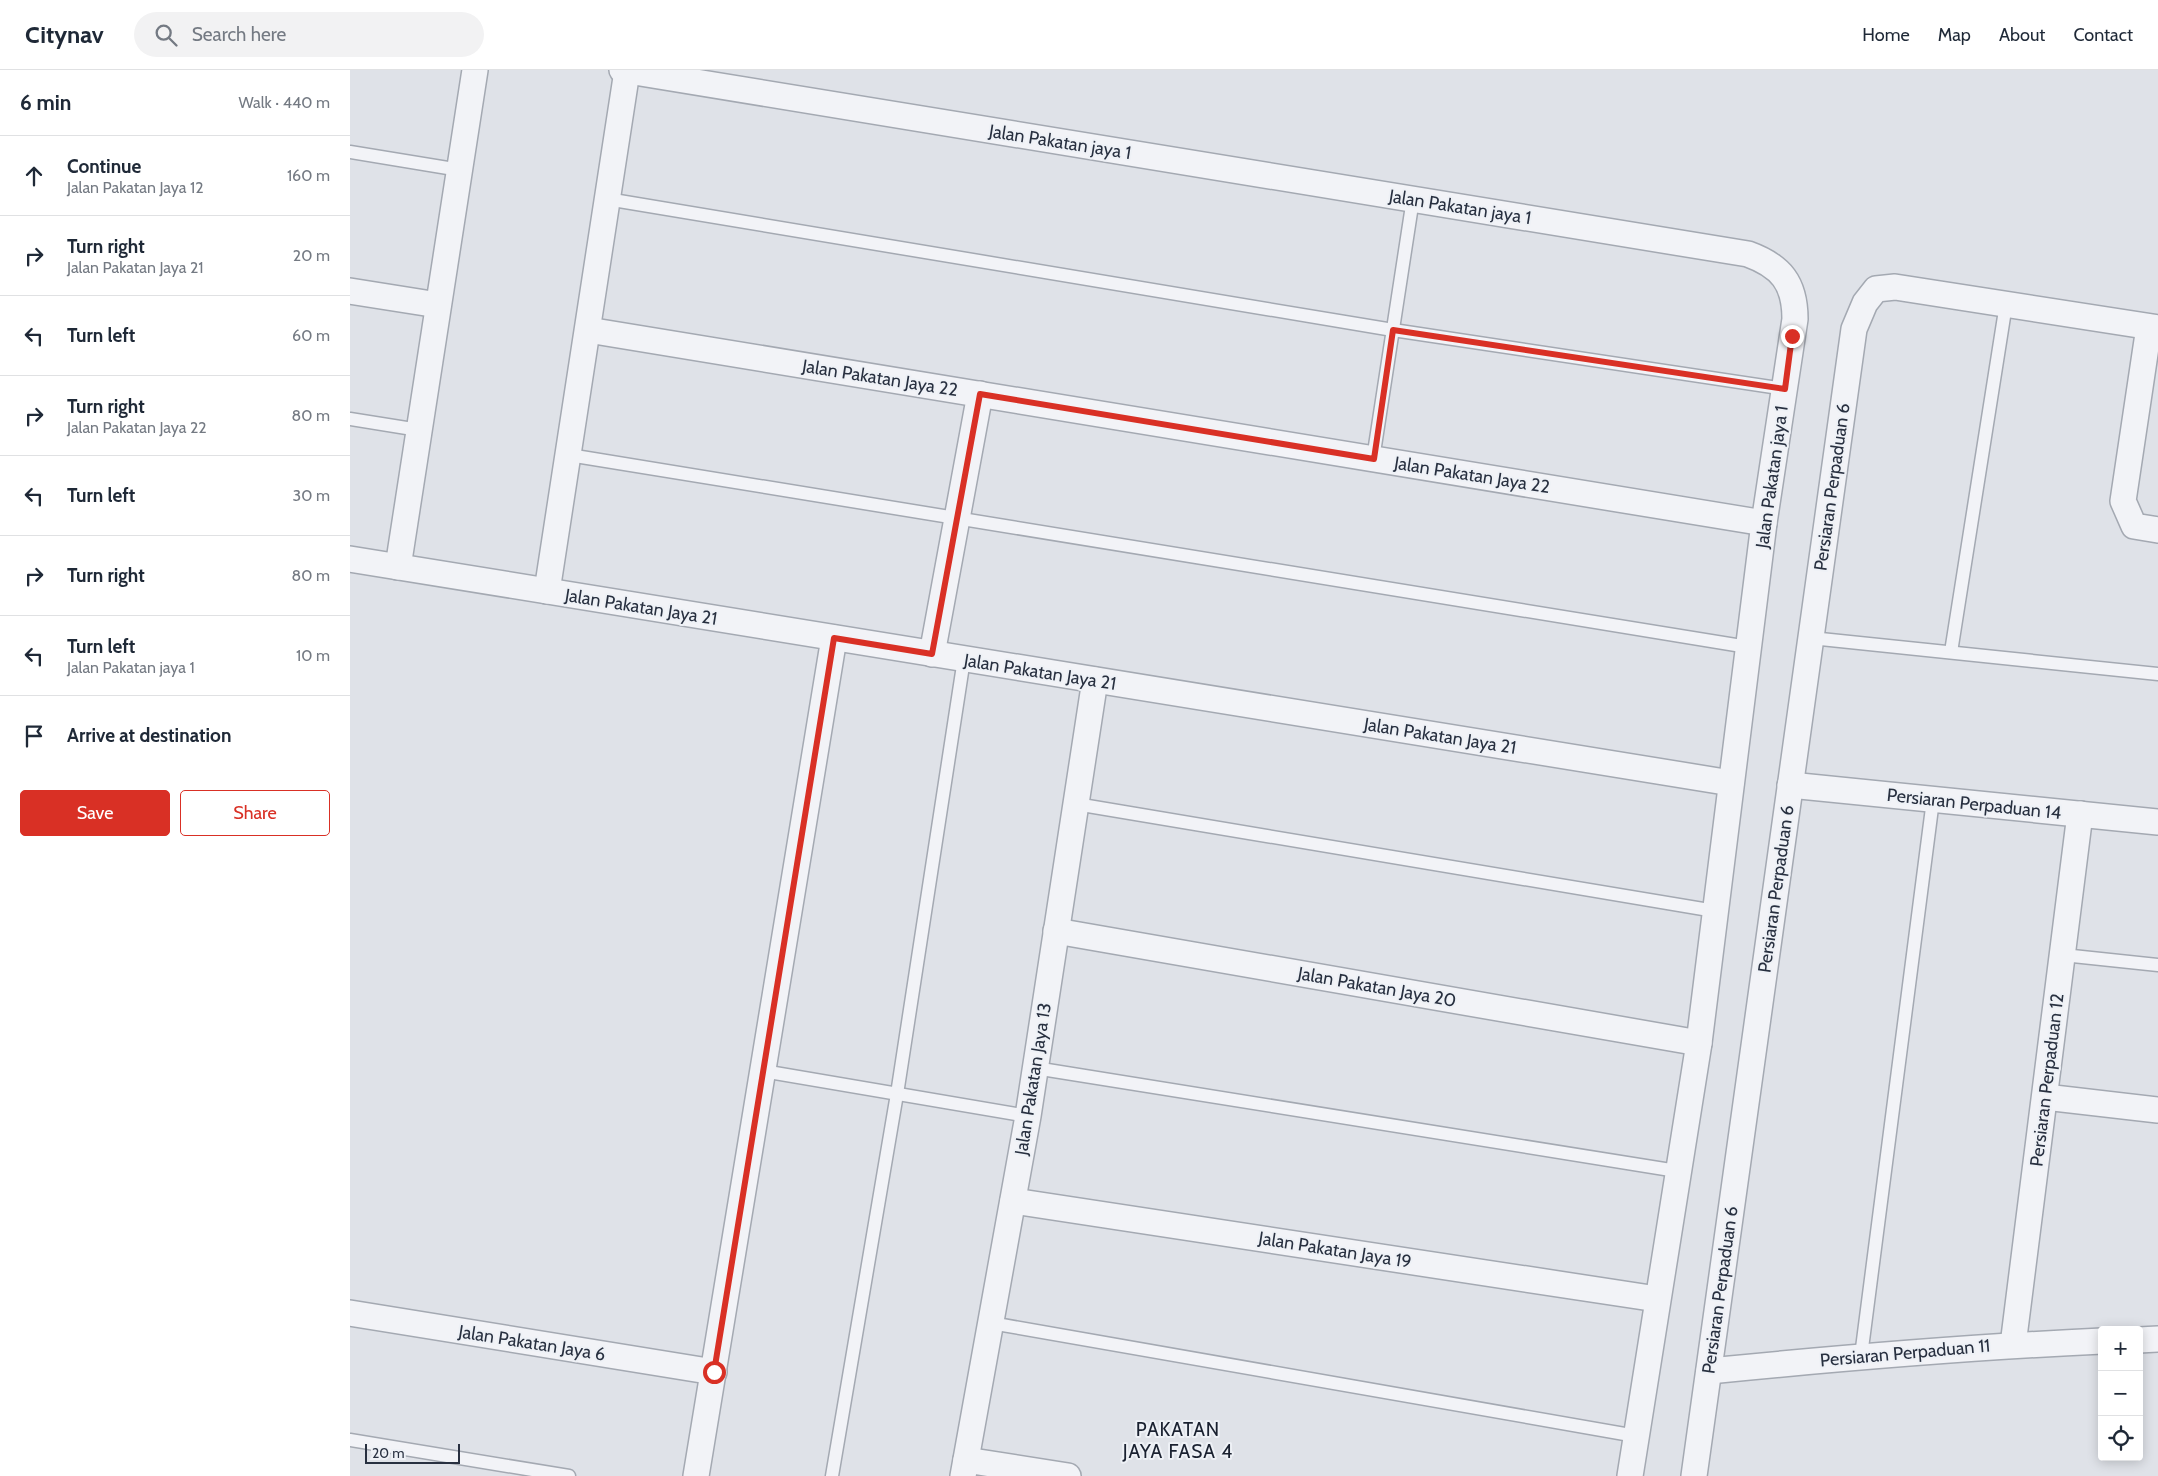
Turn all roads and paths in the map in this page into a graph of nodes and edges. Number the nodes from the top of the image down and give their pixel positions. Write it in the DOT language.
graph roads {
  1 [pos="475,70"];
  2 [pos="625,70"];
  3 [pos="350,152"];
  4 [pos="460,170"];
  5 [pos="607,199"];
  6 [pos="1413,199"];
  7 [pos="350,291"];
  8 [pos="2006,304"];
  9 [pos="438,305"];
  10 [pos="2153,328"];
  11 [pos="588,330"];
  12 [pos="1393,330"];
  13 [pos="1785,389"];
  14 [pos="980,394"];
  15 [pos="350,419"];
  16 [pos="419,430"];
  17 [pos="569,455"];
  18 [pos="1374,459"];
  19 [pos="956,518"];
  20 [pos="1764,523"];
  21 [pos="2158,530"];
  22 [pos="350,559"];
  23 [pos="398,567"];
  24 [pos="548,591"];
  25 [pos="834,638"];
  26 [pos="1811,638"];
  27 [pos="1748,647"];
  28 [pos="1951,652"];
  29 [pos="932,654"];
  30 [pos="964,659"];
  31 [pos="2158,674"];
  32 [pos="1096,680"];
  33 [pos="1731,783"];
  34 [pos="1790,786"];
  35 [pos="1933,800"];
  36 [pos="1076,804"];
  37 [pos="2080,814"];
  38 [pos="2158,822"];
  39 [pos="1716,910"];
  40 [pos="1056,931"];
  41 [pos="2063,955"];
  42 [pos="2158,965"];
  43 [pos="1698,1044"];
  44 [pos="1035,1068"];
  45 [pos="763,1072"];
  46 [pos="897,1094"];
  47 [pos="2045,1097"];
  48 [pos="2158,1110"];
  49 [pos="1028,1116"];
  50 [pos="1677,1171"];
  51 [pos="1013,1201"];
  52 [pos="1657,1299"];
  53 [pos="350,1313"];
  54 [pos="991,1323"];
  55 [pos="2158,1339"];
  56 [pos="2143,1340"];
  57 [pos="2098,1341"];
  58 [pos="2012,1345"];
  59 [pos="1860,1356"];
  60 [pos="1709,1371"];
  61 [pos="714,1372"];
  62 [pos="1636,1436"];
  63 [pos="350,1440"];
  64 [pos="964,1468"];
  65 [pos="569,1476"];
  66 [pos="696,1476"];
  67 [pos="832,1476"];
  68 [pos="1068,1476"];
  69 [pos="1630,1476"];
  70 [pos="1694,1476"];
  1 -- 4 [label="street"];
  2 -- 5 [label="street"];
  2 -- 6 [label="street, Jalan Pakatan jaya 1"];
  3 -- 4 [label="lane"];
  4 -- 9 [label="street"];
  5 -- 11 [label="street"];
  5 -- 12 [label="lane"];
  6 -- 12 [label="lane"];
  6 -- 13 [label="street, Jalan Pakatan jaya 1"];
  7 -- 9 [label="street"];
  8 -- 10 [label="street"];
  8 -- 26 [label="street, Persiaran Perpaduan 6"];
  8 -- 28 [label="lane"];
  9 -- 16 [label="street"];
  10 -- 21 [label="street"];
  11 -- 14 [label="street, Jalan Pakatan Jaya 22"];
  11 -- 17 [label="street"];
  12 -- 13 [label="lane"];
  12 -- 18 [label="lane"];
  13 -- 20 [label="street, Jalan Pakatan jaya 1"];
  14 -- 18 [label="street, Jalan Pakatan Jaya 22"];
  14 -- 19 [label="street"];
  15 -- 16 [label="lane"];
  16 -- 23 [label="street"];
  17 -- 19 [label="lane"];
  17 -- 24 [label="street"];
  18 -- 20 [label="street, Jalan Pakatan Jaya 22"];
  19 -- 27 [label="lane"];
  19 -- 29 [label="street"];
  20 -- 27 [label="street, Jalan Pakatan jaya 1"];
  22 -- 23 [label="street, Jalan Pakatan Jaya 21"];
  23 -- 24 [label="street, Jalan Pakatan Jaya 21"];
  24 -- 25 [label="street, Jalan Pakatan Jaya 21"];
  25 -- 29 [label="street, Jalan Pakatan Jaya 21"];
  25 -- 45 [label="street"];
  26 -- 28 [label="lane"];
  26 -- 34 [label="street, Persiaran Perpaduan 6"];
  27 -- 33 [label="street, Jalan Pakatan jaya 1"];
  28 -- 31 [label="lane"];
  29 -- 30 [label="street, Jalan Pakatan Jaya 21"];
  30 -- 32 [label="street, Jalan Pakatan Jaya 21"];
  30 -- 46 [label="lane"];
  32 -- 33 [label="street, Jalan Pakatan Jaya 21"];
  32 -- 36 [label="street, Jalan Pakatan Jaya 13"];
  33 -- 39 [label="street, Jalan Pakatan jaya 1"];
  34 -- 35 [label="street, Persiaran Perpaduan 14"];
  34 -- 60 [label="street, Persiaran Perpaduan 6"];
  35 -- 37 [label="street, Persiaran Perpaduan 14"];
  35 -- 59 [label="lane"];
  36 -- 39 [label="lane"];
  36 -- 40 [label="street, Jalan Pakatan Jaya 13"];
  37 -- 38 [label="street, Persiaran Perpaduan 14"];
  37 -- 41 [label="street, Persiaran Perpaduan 12"];
  39 -- 43 [label="street, Jalan Pakatan jaya 1"];
  40 -- 43 [label="street, Jalan Pakatan Jaya 20"];
  40 -- 44 [label="street, Jalan Pakatan Jaya 13"];
  41 -- 42 [label="lane"];
  41 -- 47 [label="street, Persiaran Perpaduan 12"];
  43 -- 50 [label="street, Jalan Pakatan jaya 1"];
  44 -- 49 [label="street, Jalan Pakatan Jaya 13"];
  44 -- 50 [label="lane"];
  45 -- 46 [label="lane"];
  45 -- 61 [label="street"];
  46 -- 49 [label="lane"];
  46 -- 67 [label="lane"];
  47 -- 48 [label="street"];
  47 -- 58 [label="street, Persiaran Perpaduan 12"];
  49 -- 51 [label="street, Jalan Pakatan Jaya 13"];
  50 -- 52 [label="street, Jalan Pakatan jaya 1"];
  51 -- 52 [label="street, Jalan Pakatan Jaya 19"];
  51 -- 54 [label="street, Jalan Pakatan Jaya 13"];
  52 -- 62 [label="street, Jalan Pakatan jaya 1"];
  53 -- 61 [label="street, Jalan Pakatan Jaya 6"];
  54 -- 62 [label="lane"];
  54 -- 64 [label="street, Jalan Pakatan Jaya 13"];
  55 -- 56 [label="street"];
  57 -- 58 [label="street, Persiaran Perpaduan 11"];
  58 -- 59 [label="street, Persiaran Perpaduan 11"];
  59 -- 60 [label="street, Persiaran Perpaduan 11"];
  60 -- 70 [label="street, Persiaran Perpaduan 6"];
  61 -- 66 [label="street"];
  62 -- 69 [label="street, Jalan Pakatan jaya 1"];
  63 -- 65 [label="lane"];
  64 -- 68 [label="street"];
}
